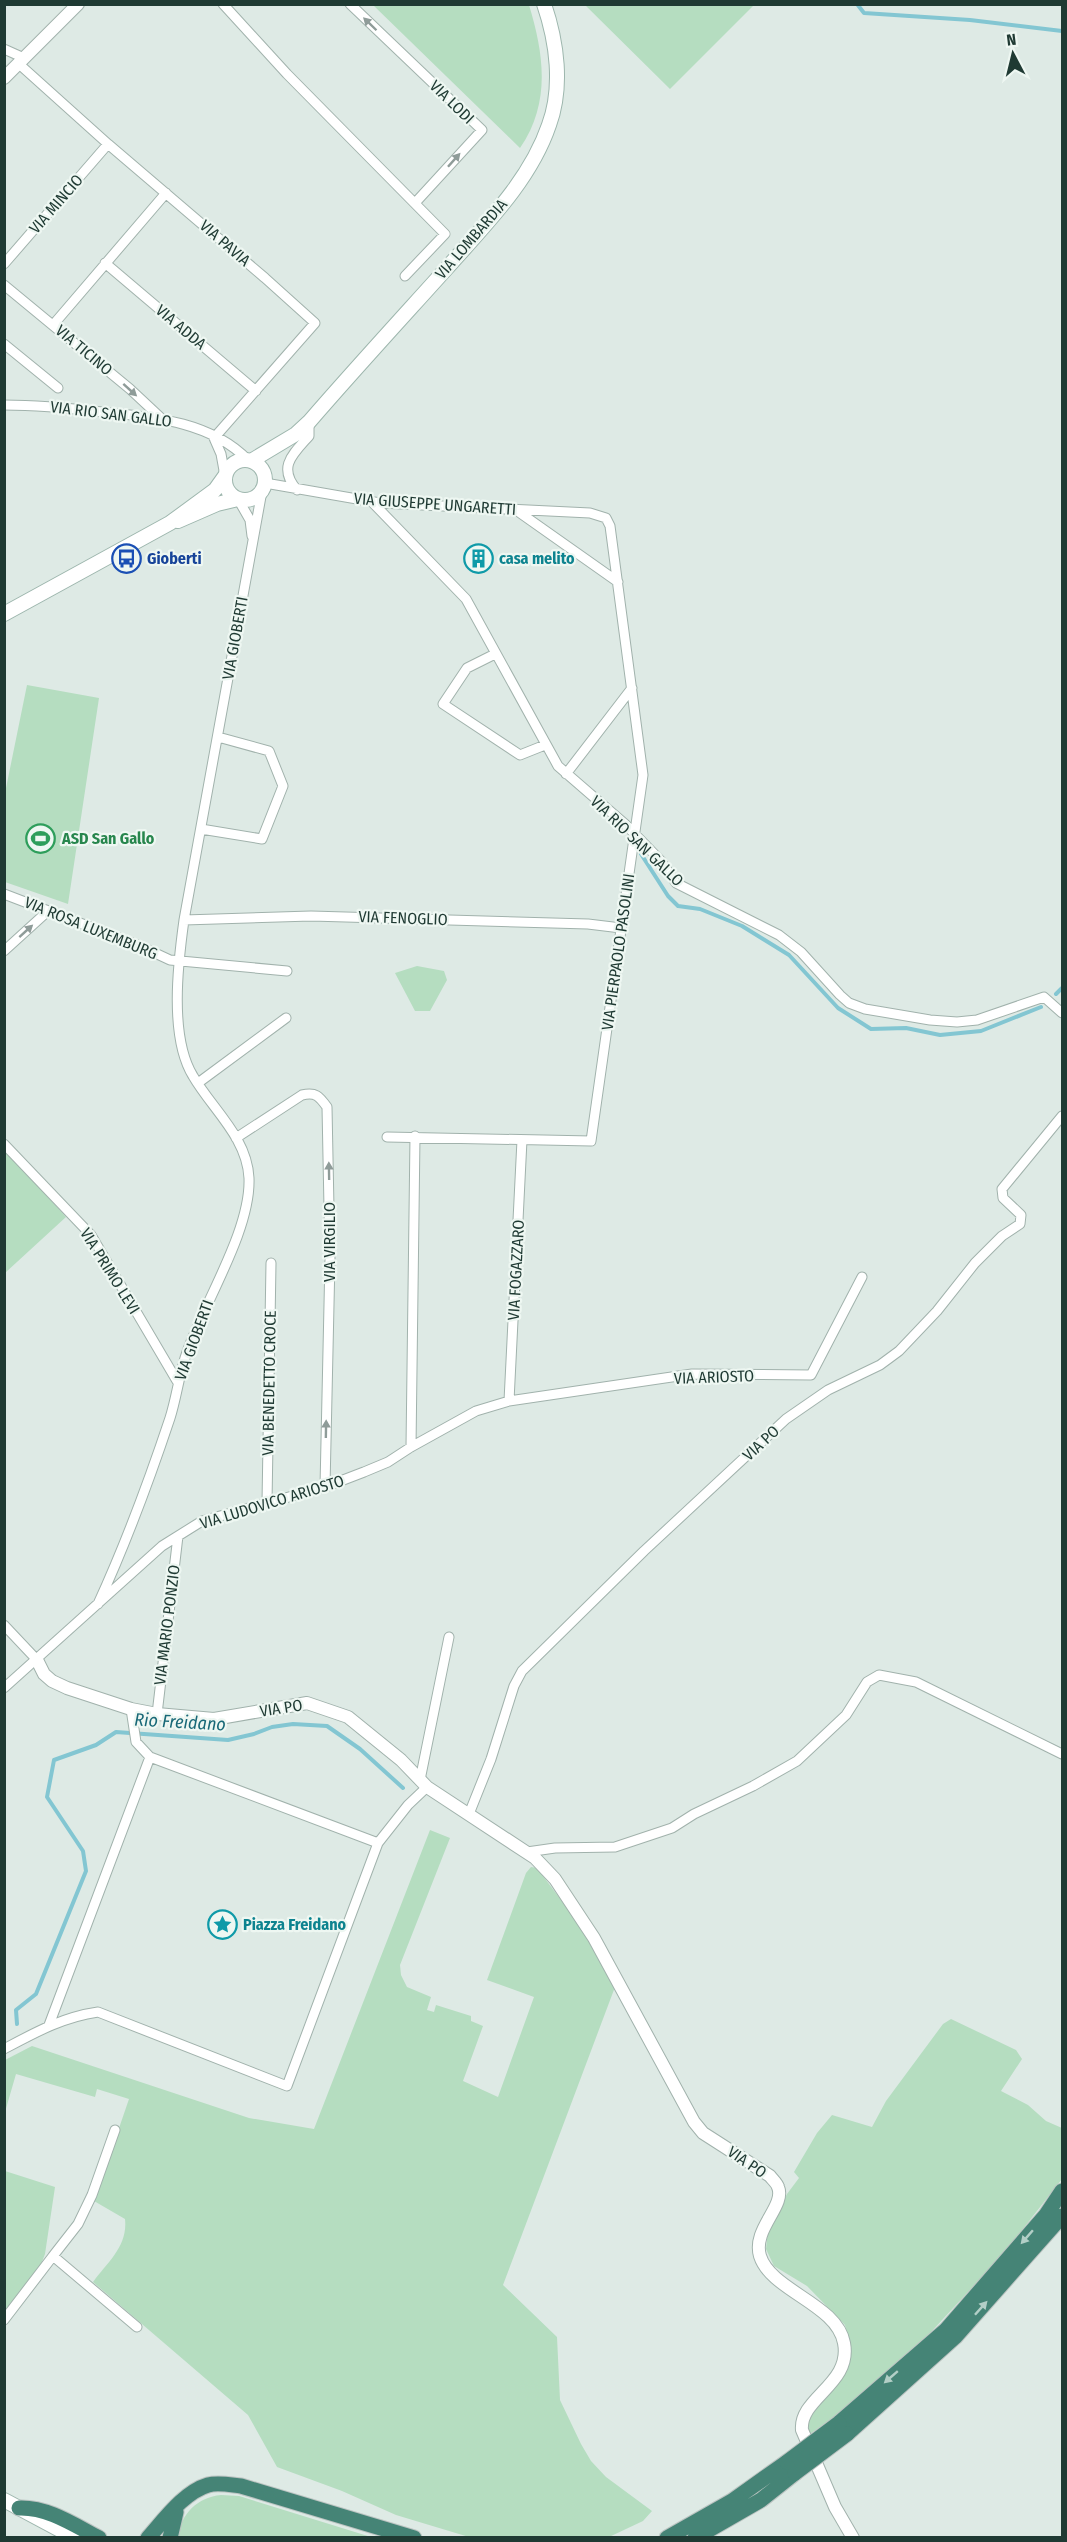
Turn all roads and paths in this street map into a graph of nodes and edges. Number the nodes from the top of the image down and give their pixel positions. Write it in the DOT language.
graph roads {
  1 [pos="78,4"];
  2 [pos="223,4"];
  3 [pos="350,4"];
  4 [pos="544,4"];
  5 [pos="4,49"];
  6 [pos="21,61"];
  7 [pos="4,78"];
  8 [pos="108,144"];
  9 [pos="166,193"];
  10 [pos="415,203"];
  11 [pos="105,263"];
  12 [pos="4,264"];
  13 [pos="405,276"];
  14 [pos="4,285"];
  15 [pos="54,325"];
  16 [pos="4,344"];
  17 [pos="58,388"];
  18 [pos="256,391"];
  19 [pos="4,405"];
  20 [pos="161,418"];
  21 [pos="309,422"];
  22 [pos="296,434"];
  23 [pos="214,438"];
  24 [pos="249,460"];
  25 [pos="225,476"];
  26 [pos="264,483"];
  27 [pos="297,490"];
  28 [pos="238,499"];
  29 [pos="372,502"];
  30 [pos="516,510"];
  31 [pos="606,518"];
  32 [pos="170,523"];
  33 [pos="252,538"];
  34 [pos="618,582"];
  35 [pos="4,614"];
  36 [pos="495,654"];
  37 [pos="632,688"];
  38 [pos="218,737"];
  39 [pos="546,745"];
  40 [pos="566,774"];
  41 [pos="201,829"];
  42 [pos="634,835"];
  43 [pos="4,894"];
  44 [pos="48,911"];
  45 [pos="184,920"];
  46 [pos="621,928"];
  47 [pos="4,951"];
  48 [pos="178,961"];
  49 [pos="287,971"];
  50 [pos="1062,1013"];
  51 [pos="286,1018"];
  52 [pos="198,1083"];
  53 [pos="1062,1116"];
  54 [pos="415,1136"];
  55 [pos="387,1137"];
  56 [pos="236,1138"];
  57 [pos="522,1140"];
  58 [pos="4,1144"];
  59 [pos="271,1263"];
  60 [pos="862,1277"];
  61 [pos="177,1382"];
  62 [pos="509,1401"];
  63 [pos="411,1447"];
  64 [pos="325,1487"];
  65 [pos="267,1503"];
  66 [pos="178,1536"];
  67 [pos="98,1604"];
  68 [pos="4,1625"];
  69 [pos="449,1637"];
  70 [pos="37,1660"];
  71 [pos="4,1688"];
  72 [pos="131,1709"];
  73 [pos="157,1714"];
  74 [pos="1062,1754"];
  75 [pos="150,1757"];
  76 [pos="423,1784"];
  77 [pos="469,1814"];
  78 [pos="378,1843"];
  79 [pos="527,1852"];
  80 [pos="50,2025"];
  81 [pos="4,2049"];
  82 [pos="115,2130"];
  83 [pos="1062,2191"];
  84 [pos="1062,2216"];
  85 [pos="53,2256"];
  86 [pos="4,2320"];
  87 [pos="137,2327"];
  88 [pos="843,2428"];
  89 [pos="791,2468"];
  90 [pos="4,2500"];
  91 [pos="761,2500"];
  92 [pos="732,2501"];
  93 [pos="178,2506"];
  94 [pos="19,2508"];
  95 [pos="369,2525"];
  96 [pos="75,2538"];
  97 [pos="99,2538"];
  98 [pos="148,2538"];
  99 [pos="170,2538"];
  100 [pos="385,2538"];
  101 [pos="414,2538"];
  102 [pos="653,2538"];
  103 [pos="667,2538"];
  104 [pos="695,2538"];
  105 [pos="711,2538"];
  106 [pos="853,2538"];
  1 -- 6 [label="street"];
  2 -- 10 [label="street"];
  10 -- 3 [label="street, VIA LODI, one-way"];
  4 -- 21 [label="main road, VIA LOMBARDIA"];
  5 -- 6 [label="street, VIA PAVIA"];
  6 -- 7 [label="street"];
  6 -- 8 [label="street, VIA PAVIA"];
  8 -- 9 [label="street, VIA PAVIA"];
  8 -- 12 [label="street, VIA MINCIO"];
  9 -- 11 [label="street"];
  9 -- 18 [label="street, VIA PAVIA"];
  10 -- 13 [label="street"];
  11 -- 15 [label="street"];
  11 -- 18 [label="street, VIA ADDA"];
  14 -- 15 [label="street, VIA TICINO"];
  15 -- 20 [label="street, VIA TICINO, one-way"];
  16 -- 17 [label="street"];
  18 -- 23 [label="street, VIA PAVIA"];
  19 -- 20 [label="street, VIA RIO SAN GALLO"];
  20 -- 23 [label="street, VIA RIO SAN GALLO"];
  21 -- 22 [label="main road, VIA LOMBARDIA"];
  21 -- 27 [label="street"];
  22 -- 24 [label="main road, VIA LOMBARDIA"];
  22 -- 26 [label="main road, VIA LOMBARDIA"];
  23 -- 24 [label="street, VIA RIO SAN GALLO"];
  23 -- 25 [label="street"];
  24 -- 25 [label="main road"];
  24 -- 26 [label="main road"];
  25 -- 28 [label="main road"];
  25 -- 32 [label="main road"];
  26 -- 27 [label="street, VIA GIUSEPPE UNGARETTI"];
  26 -- 28 [label="main road"];
  26 -- 33 [label="street, VIA GIOBERTI"];
  27 -- 29 [label="street, VIA GIUSEPPE UNGARETTI"];
  28 -- 32 [label="main road"];
  28 -- 33 [label="street"];
  29 -- 30 [label="street, VIA GIUSEPPE UNGARETTI"];
  29 -- 36 [label="street, VIA RIO SAN GALLO"];
  30 -- 31 [label="street, VIA GIUSEPPE UNGARETTI"];
  30 -- 34 [label="street"];
  31 -- 34 [label="street, VIA PIERPAOLO PASOLINI"];
  32 -- 35 [label="main road"];
  33 -- 38 [label="street, VIA GIOBERTI"];
  34 -- 37 [label="street, VIA PIERPAOLO PASOLINI"];
  36 -- 39 [label="street, VIA RIO SAN GALLO"];
  36 -- 39 [label="street"];
  37 -- 40 [label="street"];
  37 -- 42 [label="street, VIA PIERPAOLO PASOLINI"];
  38 -- 41 [label="street, VIA GIOBERTI"];
  38 -- 41 [label="street"];
  39 -- 40 [label="street, VIA RIO SAN GALLO"];
  40 -- 42 [label="street, VIA RIO SAN GALLO"];
  41 -- 45 [label="street, VIA GIOBERTI"];
  42 -- 46 [label="street, VIA PIERPAOLO PASOLINI"];
  42 -- 50 [label="street, VIA RIO SAN GALLO"];
  43 -- 44 [label="street, VIA ROSA LUXEMBURG"];
  47 -- 44 [label="street, one-way"];
  44 -- 48 [label="street, VIA ROSA LUXEMBURG"];
  45 -- 46 [label="street, VIA FENOGLIO"];
  45 -- 48 [label="street, VIA GIOBERTI"];
  46 -- 57 [label="street, VIA PIERPAOLO PASOLINI"];
  48 -- 49 [label="street"];
  48 -- 52 [label="street, VIA GIOBERTI"];
  51 -- 52 [label="street"];
  52 -- 56 [label="street, VIA GIOBERTI"];
  53 -- 77 [label="street, VIA PO"];
  54 -- 55 [label="street, VIA PIERPAOLO PASOLINI"];
  54 -- 57 [label="street, VIA PIERPAOLO PASOLINI"];
  54 -- 63 [label="street"];
  56 -- 61 [label="street, VIA GIOBERTI"];
  64 -- 56 [label="street, VIA VIRGILIO, one-way"];
  57 -- 62 [label="street, VIA FOGAZZARO"];
  58 -- 61 [label="street, VIA PRIMO LEVI"];
  59 -- 65 [label="street, VIA BENEDETTO CROCE"];
  60 -- 62 [label="street, VIA ARIOSTO"];
  61 -- 67 [label="street, VIA GIOBERTI"];
  62 -- 63 [label="street, VIA LUDOVICO ARIOSTO"];
  63 -- 64 [label="street, VIA LUDOVICO ARIOSTO"];
  64 -- 65 [label="street, VIA LUDOVICO ARIOSTO"];
  65 -- 66 [label="street, VIA LUDOVICO ARIOSTO"];
  66 -- 67 [label="street, VIA LUDOVICO ARIOSTO"];
  66 -- 73 [label="street, VIA MARIO PONZIO"];
  67 -- 70 [label="street, VIA LUDOVICO ARIOSTO"];
  68 -- 70 [label="street"];
  69 -- 76 [label="street"];
  70 -- 71 [label="street, VIA LUDOVICO ARIOSTO"];
  70 -- 72 [label="street, VIA PO"];
  72 -- 73 [label="street, VIA PO"];
  72 -- 75 [label="street"];
  73 -- 76 [label="street, VIA PO"];
  74 -- 79 [label="street"];
  75 -- 78 [label="street"];
  75 -- 80 [label="street"];
  76 -- 77 [label="street, VIA PO"];
  76 -- 78 [label="street"];
  77 -- 79 [label="street, VIA PO"];
  78 -- 80 [label="street"];
  79 -- 106 [label="street, VIA PO"];
  80 -- 81 [label="street"];
  82 -- 85 [label="street"];
  83 -- 88 [label="highway, one-way"];
  88 -- 84 [label="highway, one-way"];
  85 -- 86 [label="street"];
  85 -- 87 [label="street"];
  88 -- 89 [label="highway, bridge"];
  89 -- 91 [label="highway"];
  89 -- 92 [label="highway"];
  90 -- 94 [label="main road"];
  91 -- 104 [label="highway"];
  91 -- 105 [label="highway"];
  92 -- 102 [label="highway"];
  92 -- 103 [label="highway"];
  93 -- 95 [label="highway"];
  93 -- 98 [label="highway"];
  93 -- 99 [label="highway"];
  94 -- 96 [label="main road"];
  94 -- 97 [label="highway"];
  95 -- 100 [label="highway"];
  95 -- 101 [label="highway"];
}
